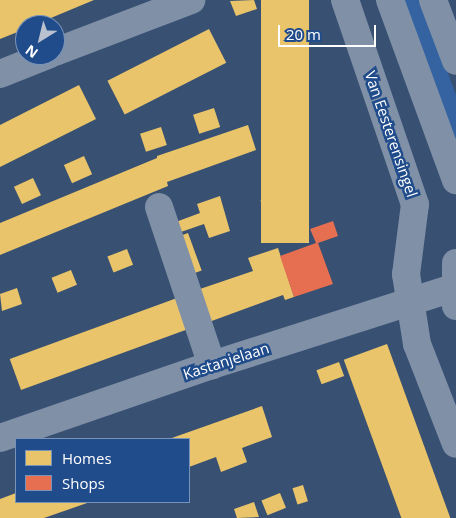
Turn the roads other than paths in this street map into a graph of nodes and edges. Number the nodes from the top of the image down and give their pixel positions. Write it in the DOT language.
graph roads {
  1 [pos="191,0"];
  2 [pos="345,0"];
  3 [pos="390,0"];
  4 [pos="433,0"];
  5 [pos="65,48"];
  6 [pos="456,61"];
  7 [pos="23,65"];
  8 [pos="0,74"];
  9 [pos="456,180"];
  10 [pos="159,207"];
  11 [pos="456,287"];
  12 [pos="410,301"];
  13 [pos="212,365"];
  14 [pos="0,438"];
  15 [pos="456,444"];
  1 -- 5 [label="street"];
  2 -- 12 [label="street, Van Eesterensingel"];
  3 -- 9 [label="street"];
  4 -- 6 [label="street"];
  7 -- 8 [label="street"];
  10 -- 13 [label="street"];
  11 -- 12 [label="street, Kastanjelaan"];
  12 -- 13 [label="street, Kastanjelaan"];
  12 -- 15 [label="street, Van Eesterensingel"];
  13 -- 14 [label="street, Kastanjelaan"];
}
